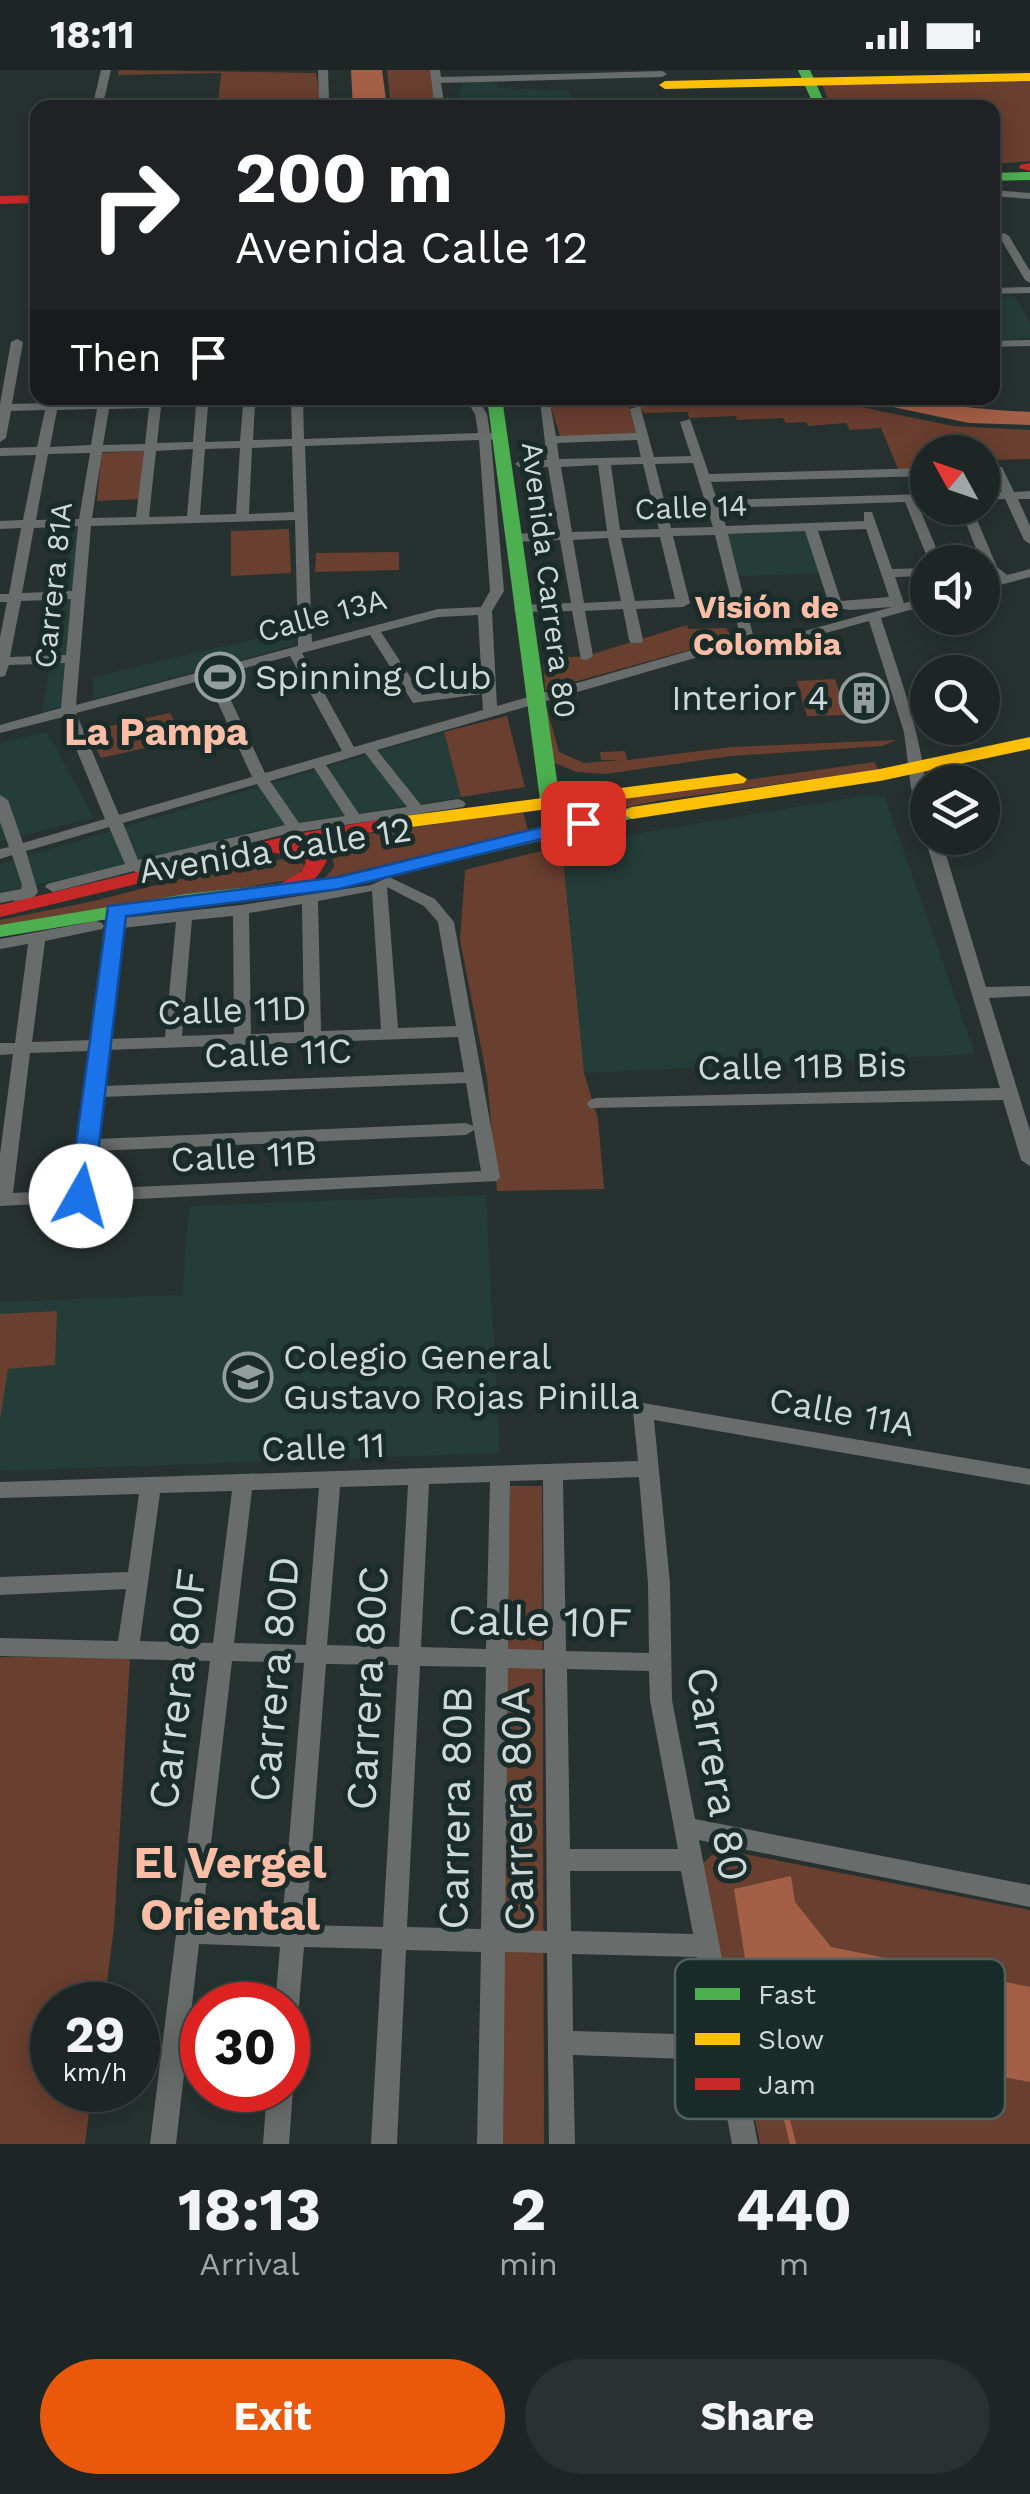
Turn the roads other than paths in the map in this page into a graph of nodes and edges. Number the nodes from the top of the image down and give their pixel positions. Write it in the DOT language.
graph roads {
  1 [pos="106,70"];
  2 [pos="323,70"];
  3 [pos="546,73"];
  4 [pos="810,73"];
  5 [pos="437,76"];
  6 [pos="1030,77"];
  7 [pos="665,84"];
  8 [pos="99,100"];
  9 [pos="324,100"];
  10 [pos="445,100"];
  11 [pos="818,100"];
  12 [pos="1000,169"];
  13 [pos="1029,170"];
  14 [pos="1000,175"];
  15 [pos="30,191"];
  16 [pos="0,192"];
  17 [pos="1000,195"];
  18 [pos="1030,196"];
  19 [pos="0,200"];
  20 [pos="30,200"];
  21 [pos="1004,236"];
  22 [pos="1030,280"];
  23 [pos="1030,290"];
  24 [pos="1000,291"];
  25 [pos="17,342"];
  26 [pos="1030,343"];
  27 [pos="1000,344"];
  28 [pos="30,405"];
  29 [pos="51,405"];
  30 [pos="104,405"];
  31 [pos="155,405"];
  32 [pos="202,405"];
  33 [pos="249,405"];
  34 [pos="297,405"];
  35 [pos="476,405"];
  36 [pos="494,405"];
  37 [pos="544,405"];
  38 [pos="3,408"];
  39 [pos="636,409"];
  40 [pos="686,422"];
  41 [pos="493,436"];
  42 [pos="643,436"];
  43 [pos="0,438"];
  44 [pos="550,440"];
  45 [pos="298,443"];
  46 [pos="246,444"];
  47 [pos="199,446"];
  48 [pos="150,447"];
  49 [pos="97,449"];
  50 [pos="43,450"];
  51 [pos="0,452"];
  52 [pos="698,458"];
  53 [pos="649,460"];
  54 [pos="604,462"];
  55 [pos="554,463"];
  56 [pos="521,464"];
  57 [pos="910,472"];
  58 [pos="854,474"];
  59 [pos="1000,474"];
  60 [pos="704,478"];
  61 [pos="1030,495"];
  62 [pos="1000,496"];
  63 [pos="1010,496"];
  64 [pos="909,498"];
  65 [pos="863,500"];
  66 [pos="712,504"];
  67 [pos="300,516"];
  68 [pos="242,518"];
  69 [pos="193,519"];
  70 [pos="142,521"];
  71 [pos="85,522"];
  72 [pos="29,524"];
  73 [pos="0,525"];
  74 [pos="871,525"];
  75 [pos="810,528"];
  76 [pos="721,530"];
  77 [pos="665,532"];
  78 [pos="614,534"];
  79 [pos="563,536"];
  80 [pos="512,538"];
  81 [pos="1030,540"];
  82 [pos="929,545"];
  83 [pos="1030,561"];
  84 [pos="1000,567"];
  85 [pos="910,572"];
  86 [pos="887,573"];
  87 [pos="1030,573"];
  88 [pos="1000,577"];
  89 [pos="1005,580"];
  90 [pos="1000,581"];
  91 [pos="79,595"];
  92 [pos="7,598"];
  93 [pos="910,603"];
  94 [pos="628,604"];
  95 [pos="898,605"];
  96 [pos="576,606"];
  97 [pos="522,608"];
  98 [pos="485,610"];
  99 [pos="874,616"];
  100 [pos="373,630"];
  101 [pos="636,640"];
  102 [pos="748,641"];
  103 [pos="300,650"];
  104 [pos="586,656"];
  105 [pos="73,659"];
  106 [pos="1,665"];
  107 [pos="211,673"];
  108 [pos="489,688"];
  109 [pos="533,700"];
  110 [pos="68,711"];
  111 [pos="490,713"];
  112 [pos="1030,726"];
  113 [pos="0,728"];
  114 [pos="1030,744"];
  115 [pos="368,748"];
  116 [pos="350,753"];
  117 [pos="915,760"];
  118 [pos="317,762"];
  119 [pos="916,765"];
  120 [pos="544,771"];
  121 [pos="261,779"];
  122 [pos="607,795"];
  123 [pos="0,800"];
  124 [pos="550,802"];
  125 [pos="458,804"];
  126 [pos="416,810"];
  127 [pos="354,818"];
  128 [pos="114,821"];
  129 [pos="294,828"];
  130 [pos="554,830"];
  131 [pos="19,849"];
  132 [pos="250,850"];
  133 [pos="0,854"];
  134 [pos="938,855"];
  135 [pos="144,872"];
  136 [pos="378,885"];
  137 [pos="53,887"];
  138 [pos="310,899"];
  139 [pos="12,902"];
  140 [pos="241,902"];
  141 [pos="184,917"];
  142 [pos="109,920"];
  143 [pos="0,931"];
  144 [pos="37,937"];
  145 [pos="0,944"];
  146 [pos="1030,991"];
  147 [pos="978,993"];
  148 [pos="466,1031"];
  149 [pos="390,1034"];
  150 [pos="313,1036"];
  151 [pos="243,1039"];
  152 [pos="173,1042"];
  153 [pos="100,1045"];
  154 [pos="23,1048"];
  155 [pos="0,1049"];
  156 [pos="464,1078"];
  157 [pos="94,1092"];
  158 [pos="1010,1094"];
  159 [pos="596,1104"];
  160 [pos="466,1128"];
  161 [pos="87,1145"];
  162 [pos="1030,1160"];
  163 [pos="81,1196"];
  164 [pos="2,1200"];
  165 [pos="643,1411"];
  166 [pos="649,1469"];
  167 [pos="553,1472"];
  168 [pos="500,1474"];
  169 [pos="418,1476"];
  170 [pos="1030,1476"];
  171 [pos="330,1480"];
  172 [pos="243,1482"];
  173 [pos="151,1485"];
  174 [pos="0,1490"];
  175 [pos="138,1580"];
  176 [pos="0,1586"];
  177 [pos="0,1647"];
  178 [pos="128,1650"];
  179 [pos="222,1652"];
  180 [pos="316,1654"];
  181 [pos="409,1656"];
  182 [pos="498,1658"];
  183 [pos="555,1659"];
  184 [pos="659,1662"];
  185 [pos="685,1828"];
  186 [pos="558,1860"];
  187 [pos="689,1860"];
  188 [pos="1030,1896"];
  189 [pos="188,1933"];
  190 [pos="293,1936"];
  191 [pos="394,1938"];
  192 [pos="493,1940"];
  193 [pos="559,1942"];
  194 [pos="705,1946"];
  195 [pos="708,1959"];
  196 [pos="289,1982"];
  197 [pos="561,2044"];
  198 [pos="675,2047"];
  199 [pos="278,2112"];
  200 [pos="740,2119"];
  201 [pos="163,2144"];
  202 [pos="276,2144"];
  203 [pos="384,2144"];
  204 [pos="490,2144"];
  205 [pos="562,2144"];
  206 [pos="745,2144"];
  1 -- 8 [label="street"];
  2 -- 9 [label="street"];
  3 -- 5 [label="street"];
  3 -- 7 [label="street"];
  3 -- 7 [label="street"];
  4 -- 6 [label="main road"];
  4 -- 7 [label="main road"];
  4 -- 11 [label="main road"];
  5 -- 10 [label="street"];
  12 -- 13 [label="main road"];
  13 -- 14 [label="main road"];
  15 -- 16 [label="main road"];
  17 -- 18 [label="street"];
  19 -- 20 [label="main road"];
  21 -- 22 [label="street"];
  23 -- 24 [label="street"];
  25 -- 38 [label="street"];
  26 -- 27 [label="street"];
  28 -- 38 [label="street"];
  29 -- 50 [label="street"];
  30 -- 49 [label="street, Carrera 81A"];
  31 -- 48 [label="street"];
  32 -- 47 [label="street"];
  33 -- 46 [label="street"];
  34 -- 45 [label="street"];
  35 -- 41 [label="street"];
  36 -- 41 [label="main road, Avenida Carrera 80"];
  37 -- 44 [label="street"];
  38 -- 43 [label="street"];
  39 -- 42 [label="street"];
  40 -- 52 [label="street"];
  41 -- 45 [label="street"];
  41 -- 80 [label="main road, Avenida Carrera 80"];
  41 -- 98 [label="street"];
  42 -- 44 [label="street"];
  42 -- 53 [label="street"];
  44 -- 55 [label="street"];
  45 -- 46 [label="street"];
  45 -- 67 [label="street"];
  46 -- 47 [label="street"];
  46 -- 68 [label="street"];
  47 -- 48 [label="street"];
  47 -- 69 [label="street"];
  48 -- 49 [label="street"];
  48 -- 70 [label="street"];
  49 -- 50 [label="street"];
  49 -- 71 [label="street, Carrera 81A"];
  50 -- 51 [label="street"];
  50 -- 72 [label="street"];
  52 -- 53 [label="street"];
  52 -- 60 [label="street"];
  53 -- 54 [label="street"];
  53 -- 77 [label="street"];
  54 -- 55 [label="street"];
  54 -- 78 [label="street"];
  55 -- 56 [label="street"];
  55 -- 79 [label="street"];
  57 -- 58 [label="street"];
  58 -- 60 [label="street"];
  58 -- 65 [label="street"];
  59 -- 63 [label="street"];
  60 -- 66 [label="street"];
  61 -- 63 [label="street"];
  62 -- 63 [label="street"];
  63 -- 81 [label="street"];
  64 -- 65 [label="street"];
  64 -- 82 [label="street"];
  65 -- 66 [label="street"];
  65 -- 74 [label="street"];
  66 -- 76 [label="street"];
  67 -- 68 [label="street"];
  67 -- 103 [label="street"];
  68 -- 69 [label="street"];
  69 -- 70 [label="street"];
  70 -- 71 [label="street"];
  71 -- 72 [label="street"];
  71 -- 91 [label="street, Carrera 81A"];
  72 -- 73 [label="street"];
  72 -- 92 [label="street"];
  74 -- 75 [label="street, Calle 14"];
  74 -- 86 [label="street"];
  75 -- 76 [label="street, Calle 14"];
  75 -- 95 [label="street"];
  76 -- 77 [label="street, Calle 14"];
  76 -- 102 [label="street"];
  77 -- 78 [label="street, Calle 14"];
  77 -- 94 [label="street"];
  78 -- 79 [label="street, Calle 14"];
  78 -- 94 [label="street"];
  79 -- 80 [label="street, Calle 14"];
  79 -- 96 [label="street"];
  80 -- 97 [label="main road, Avenida Carrera 80"];
  83 -- 84 [label="street"];
  85 -- 86 [label="street"];
  86 -- 95 [label="street"];
  87 -- 89 [label="street"];
  88 -- 89 [label="street"];
  89 -- 90 [label="street"];
  91 -- 92 [label="street"];
  91 -- 105 [label="street, Carrera 81A"];
  92 -- 106 [label="street"];
  93 -- 95 [label="street"];
  94 -- 96 [label="street"];
  94 -- 101 [label="street"];
  95 -- 99 [label="street"];
  96 -- 97 [label="street"];
  96 -- 104 [label="street"];
  97 -- 109 [label="main road, Avenida Carrera 80"];
  98 -- 100 [label="street, Calle 13A"];
  98 -- 108 [label="street"];
  99 -- 102 [label="street"];
  99 -- 117 [label="street"];
  100 -- 103 [label="street, Calle 13A"];
  100 -- 108 [label="street"];
  102 -- 109 [label="street"];
  103 -- 107 [label="street, Calle 13A"];
  103 -- 116 [label="street"];
  105 -- 106 [label="street"];
  105 -- 110 [label="street, Carrera 81A"];
  107 -- 110 [label="street, Calle 13A"];
  107 -- 121 [label="street"];
  108 -- 111 [label="street"];
  109 -- 111 [label="street"];
  109 -- 120 [label="main road, Avenida Carrera 80"];
  110 -- 113 [label="street, Calle 13A"];
  110 -- 128 [label="street, Carrera 81A"];
  111 -- 115 [label="street"];
  112 -- 117 [label="main road, Avenida Calle 12"];
  114 -- 117 [label="main road, Avenida Calle 12"];
  115 -- 116 [label="street"];
  115 -- 126 [label="street"];
  116 -- 118 [label="street"];
  117 -- 119 [label="street"];
  117 -- 122 [label="main road, Avenida Calle 12"];
  117 -- 130 [label="main road, Avenida Calle 12"];
  118 -- 121 [label="street"];
  118 -- 127 [label="street"];
  120 -- 122 [label="main road, Avenida Carrera 80"];
  120 -- 124 [label="main road, Avenida Carrera 80"];
  121 -- 128 [label="street"];
  121 -- 129 [label="street"];
  122 -- 124 [label="main road, Avenida Calle 12"];
  123 -- 131 [label="street"];
  124 -- 130 [label="main road, Avenida Carrera 80"];
  124 -- 132 [label="main road, Avenida Calle 12"];
  125 -- 126 [label="street"];
  126 -- 127 [label="street"];
  127 -- 129 [label="street"];
  128 -- 131 [label="street"];
  128 -- 135 [label="street, Carrera 81A"];
  129 -- 135 [label="street"];
  130 -- 140 [label="main road, Avenida Calle 12"];
  131 -- 133 [label="street"];
  131 -- 139 [label="street"];
  132 -- 135 [label="main road, Avenida Calle 12"];
  132 -- 140 [label="main road"];
  134 -- 147 [label="street"];
  135 -- 137 [label="street"];
  135 -- 139 [label="main road, Avenida Calle 12"];
  136 -- 138 [label="street"];
  136 -- 148 [label="street"];
  136 -- 149 [label="street"];
  138 -- 140 [label="street"];
  138 -- 150 [label="street"];
  140 -- 141 [label="street"];
  140 -- 142 [label="main road, Avenida Calle 12"];
  140 -- 151 [label="street"];
  141 -- 142 [label="street"];
  141 -- 152 [label="street"];
  142 -- 143 [label="main road, Avenida Calle 12"];
  142 -- 144 [label="street"];
  142 -- 153 [label="street"];
  144 -- 145 [label="street"];
  144 -- 154 [label="street"];
  146 -- 147 [label="street"];
  147 -- 158 [label="street"];
  148 -- 149 [label="street, Calle 11D"];
  148 -- 163 [label="street, Calle 11B"];
  149 -- 150 [label="street, Calle 11D"];
  150 -- 151 [label="street, Calle 11D"];
  151 -- 152 [label="street, Calle 11D"];
  152 -- 153 [label="street, Calle 11D"];
  153 -- 154 [label="street, Calle 11D"];
  153 -- 157 [label="street"];
  154 -- 155 [label="street, Calle 11D"];
  154 -- 164 [label="street"];
  156 -- 157 [label="street, Calle 11C"];
  157 -- 161 [label="street"];
  158 -- 159 [label="street, Calle 11B Bis"];
  158 -- 162 [label="street"];
  160 -- 161 [label="street"];
  161 -- 163 [label="street"];
  163 -- 164 [label="street, Calle 11B"];
  165 -- 166 [label="street, Carrera 80"];
  165 -- 170 [label="street, Calle 11A"];
  166 -- 167 [label="street, Calle 11"];
  166 -- 184 [label="street, Carrera 80"];
  167 -- 168 [label="street, Calle 11"];
  167 -- 183 [label="street, Carrera 80A"];
  168 -- 169 [label="street, Calle 11"];
  168 -- 182 [label="street, Carrera 80B"];
  169 -- 171 [label="street, Calle 11"];
  169 -- 181 [label="street, Carrera 80C"];
  171 -- 172 [label="street, Calle 11"];
  171 -- 180 [label="street, Carrera 80D"];
  172 -- 173 [label="street, Calle 11"];
  172 -- 179 [label="street, Carrera 80F"];
  173 -- 174 [label="street, Calle 11"];
  173 -- 175 [label="street"];
  175 -- 176 [label="street"];
  175 -- 178 [label="street"];
  177 -- 178 [label="street, Calle 10F"];
  178 -- 179 [label="street, Calle 10F"];
  179 -- 180 [label="street, Calle 10F"];
  179 -- 189 [label="street, Carrera 80F"];
  180 -- 181 [label="street, Calle 10F"];
  180 -- 190 [label="street, Carrera 80D"];
  181 -- 182 [label="street, Calle 10F"];
  181 -- 191 [label="street, Carrera 80C"];
  182 -- 183 [label="street, Calle 10F"];
  182 -- 192 [label="street, Carrera 80B"];
  183 -- 184 [label="street, Calle 10F"];
  183 -- 186 [label="street, Carrera 80A"];
  184 -- 185 [label="street, Carrera 80"];
  185 -- 187 [label="street, Carrera 80"];
  185 -- 188 [label="street"];
  186 -- 187 [label="street"];
  186 -- 193 [label="street, Carrera 80A"];
  187 -- 194 [label="street, Carrera 80"];
  189 -- 190 [label="street"];
  189 -- 201 [label="street, Carrera 80F"];
  190 -- 191 [label="street"];
  190 -- 196 [label="street, Carrera 80D"];
  191 -- 192 [label="street"];
  191 -- 203 [label="street, Carrera 80C"];
  192 -- 193 [label="street"];
  192 -- 204 [label="street, Carrera 80B"];
  193 -- 194 [label="street"];
  193 -- 197 [label="street, Carrera 80A"];
  194 -- 195 [label="street, Carrera 80"];
  197 -- 198 [label="street"];
  197 -- 205 [label="street, Carrera 80A"];
  199 -- 202 [label="street"];
  200 -- 206 [label="street, Carrera 80"];
}
